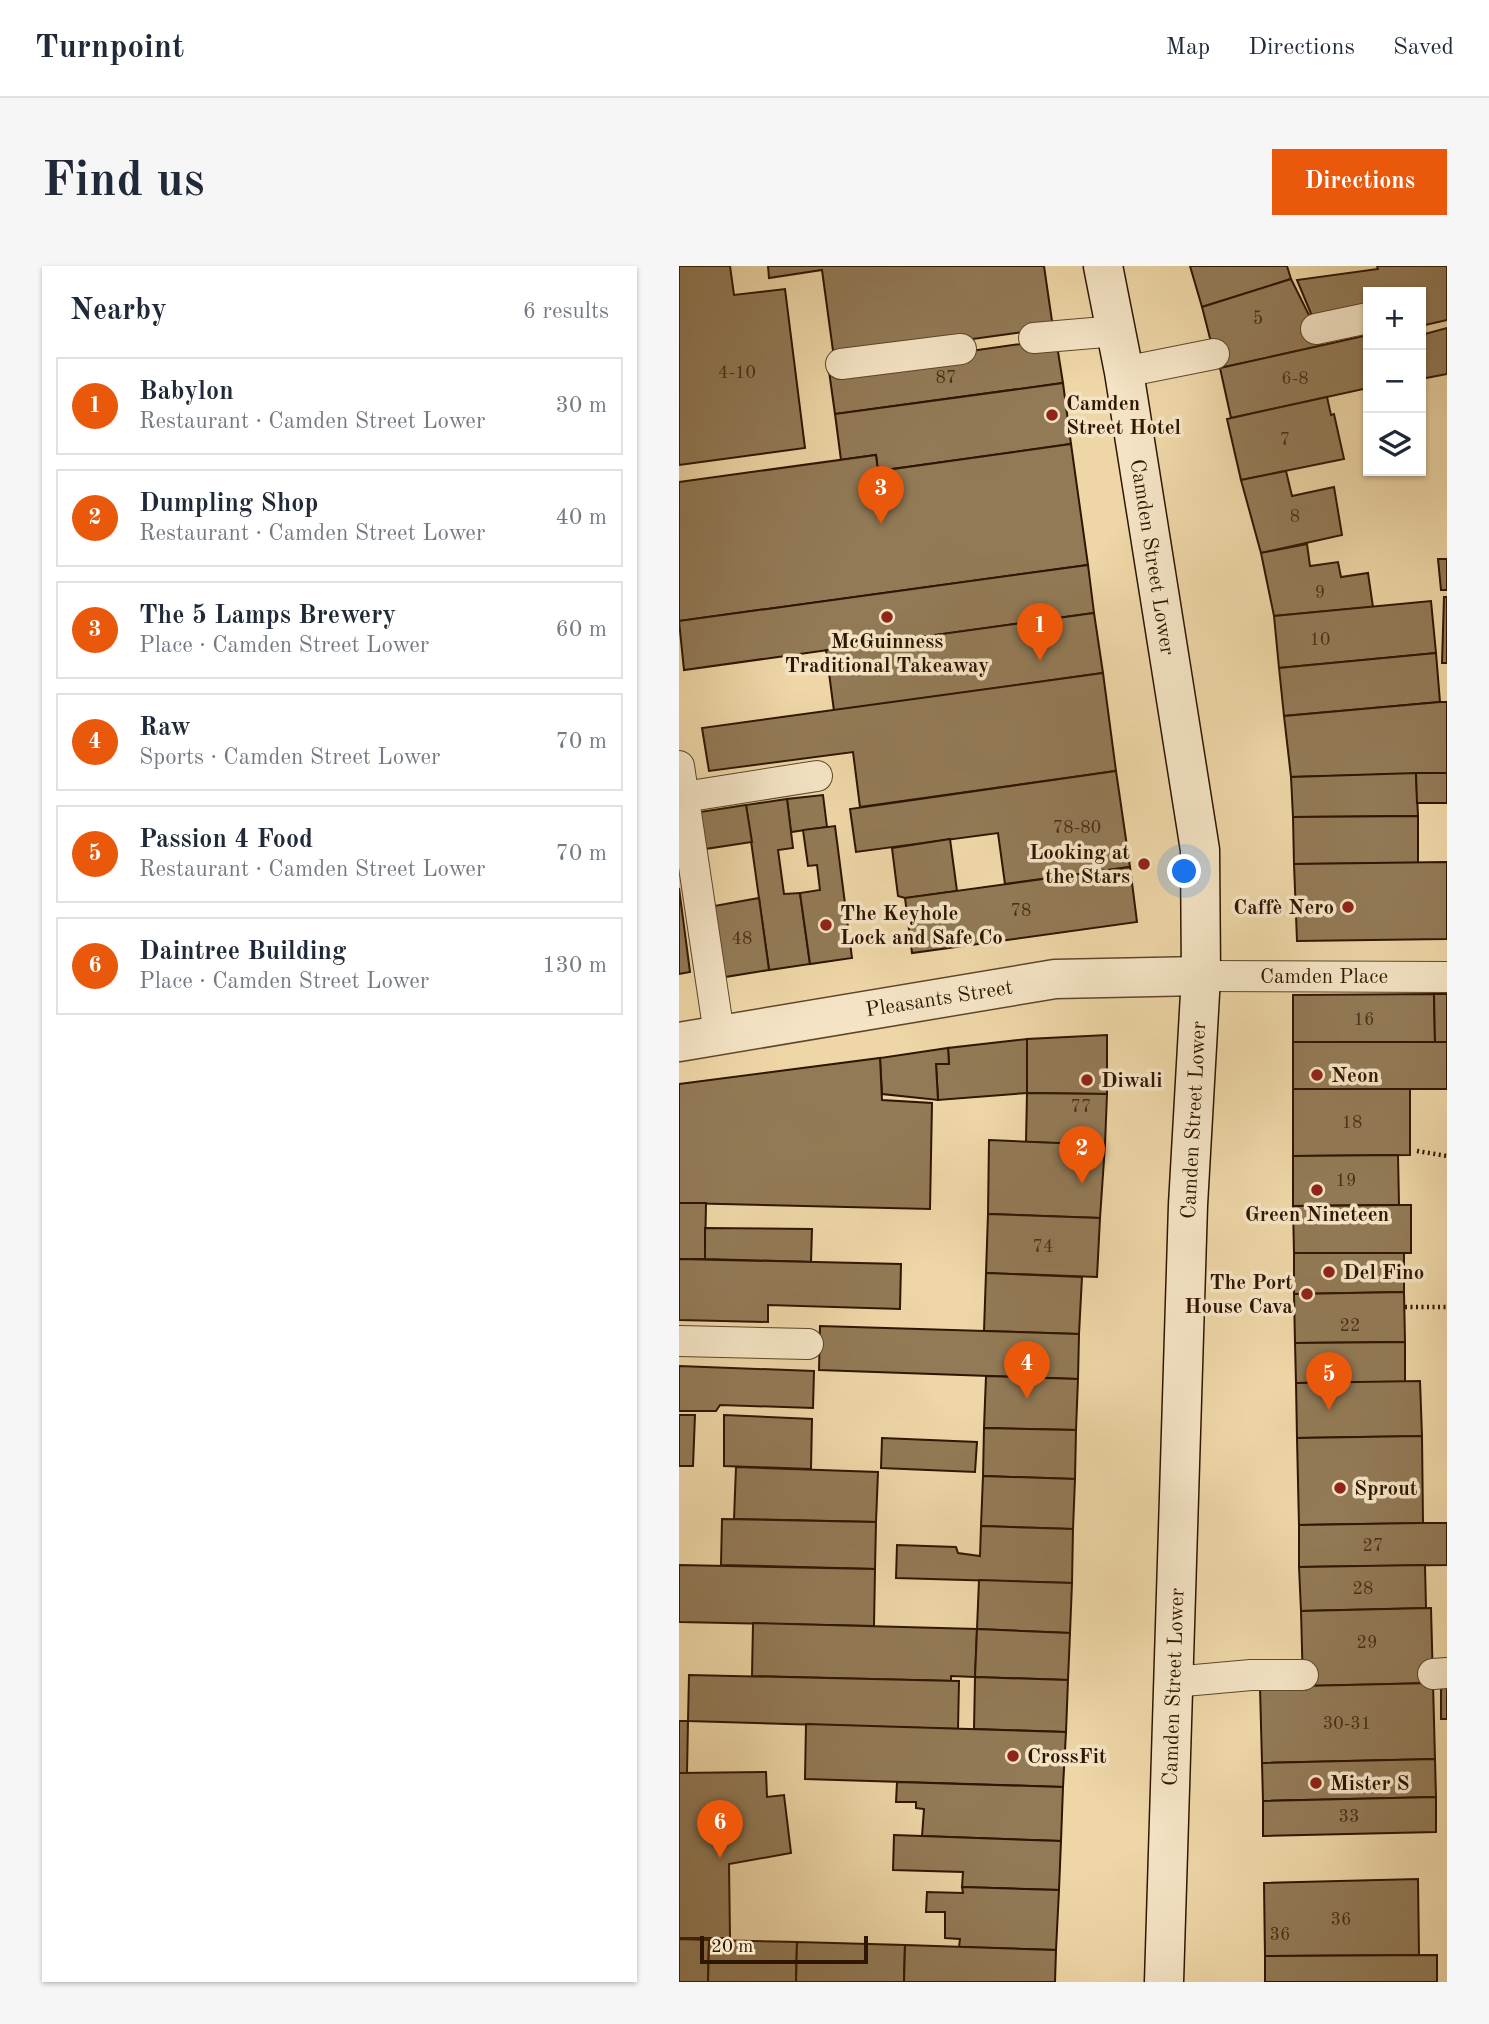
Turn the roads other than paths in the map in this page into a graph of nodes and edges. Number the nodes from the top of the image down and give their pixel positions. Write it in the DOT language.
graph roads {
  1 [pos="1103,266"];
  2 [pos="1363,319"];
  3 [pos="1316,329"];
  4 [pos="1116,331"];
  5 [pos="1034,338"];
  6 [pos="961,349"];
  7 [pos="1214,354"];
  8 [pos="841,364"];
  9 [pos="1123,372"];
  10 [pos="679,766"];
  11 [pos="817,776"];
  12 [pos="684,797"];
  13 [pos="1201,976"];
  14 [pos="1447,977"];
  15 [pos="719,1034"];
  16 [pos="679,1042"];
  17 [pos="679,1341"];
  18 [pos="809,1344"];
  19 [pos="1303,1675"];
  20 [pos="1173,1682"];
  21 [pos="1164,1982"];
  1 -- 4 [label="main road, Camden Street Lower"];
  2 -- 3 [label="lane"];
  4 -- 5 [label="lane"];
  4 -- 9 [label="main road, Camden Street Lower"];
  6 -- 8 [label="lane"];
  7 -- 9 [label="lane"];
  9 -- 13 [label="main road, Camden Street Lower"];
  10 -- 12 [label="lane"];
  11 -- 12 [label="lane"];
  12 -- 15 [label="lane"];
  13 -- 14 [label="lane, Camden Place"];
  13 -- 15 [label="main road, Pleasants Street"];
  13 -- 20 [label="main road, Camden Street Lower"];
  15 -- 16 [label="main road, Pleasants Street"];
  17 -- 18 [label="lane"];
  19 -- 20 [label="lane"];
  20 -- 21 [label="main road, Camden Street Lower"];
}
